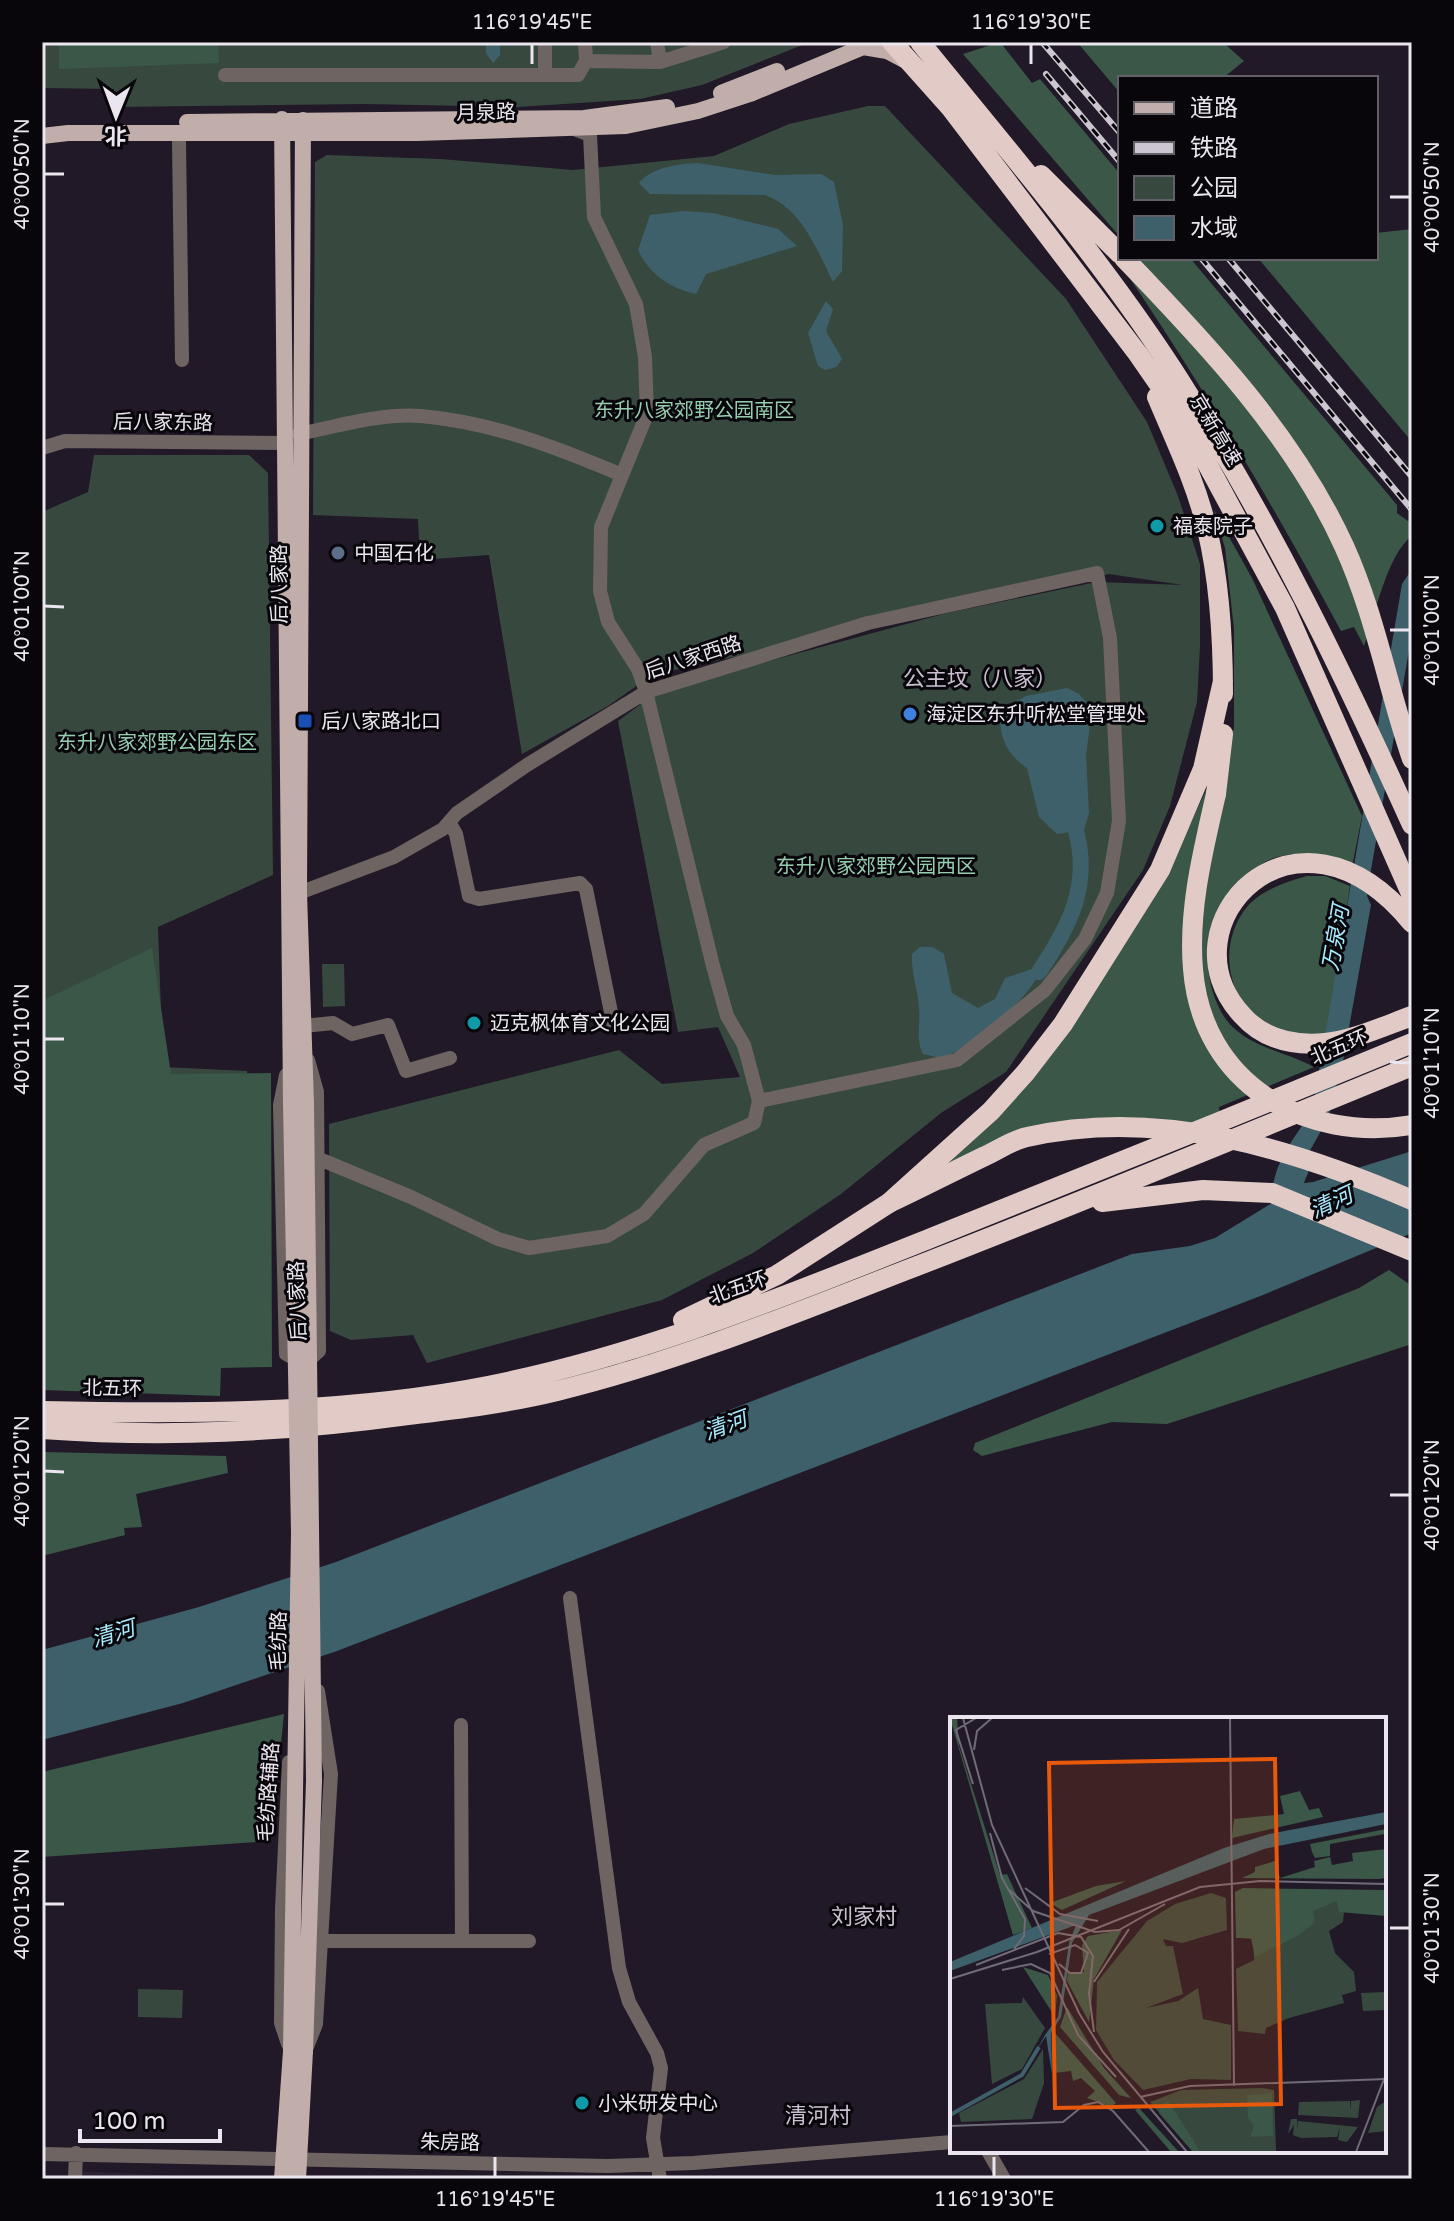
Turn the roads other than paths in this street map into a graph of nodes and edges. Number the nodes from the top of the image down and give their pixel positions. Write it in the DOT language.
graph roads {
  1 [pos="545,42"];
  2 [pos="585,42"];
  3 [pos="657,42"];
  4 [pos="723,42"];
  5 [pos="852,42"];
  6 [pos="892,42"];
  7 [pos="920,42"];
  8 [pos="586,61"];
  9 [pos="660,62"];
  10 [pos="913,65"];
  11 [pos="225,75"];
  12 [pos="545,75"];
  13 [pos="974,109"];
  14 [pos="282,126"];
  15 [pos="303,127"];
  16 [pos="42,129"];
  17 [pos="574,129"];
  18 [pos="42,136"];
  19 [pos="179,142"];
  20 [pos="1118,252"];
  21 [pos="1126,260"];
  22 [pos="1138,354"];
  23 [pos="182,360"];
  24 [pos="299,434"];
  25 [pos="284,443"];
  26 [pos="42,448"];
  27 [pos="622,475"];
  28 [pos="1223,681"];
  29 [pos="646,692"];
  30 [pos="1412,759"];
  31 [pos="449,822"];
  32 [pos="1412,825"];
  33 [pos="299,893"];
  34 [pos="1403,898"];
  35 [pos="1412,923"];
  36 [pos="1412,1016"];
  37 [pos="303,1026"];
  38 [pos="614,1027"];
  39 [pos="1412,1043"];
  40 [pos="297,1047"];
  41 [pos="450,1058"];
  42 [pos="1412,1066"];
  43 [pos="759,1101"];
  44 [pos="298,1103"];
  45 [pos="1412,1125"];
  46 [pos="317,1158"];
  47 [pos="1412,1200"];
  48 [pos="889,1203"];
  49 [pos="1066,1208"];
  50 [pos="1412,1251"];
  51 [pos="625,1348"];
  52 [pos="42,1411"];
  53 [pos="42,1429"];
  54 [pos="305,1542"];
  55 [pos="570,1598"];
  56 [pos="318,1691"];
  57 [pos="461,1725"];
  58 [pos="321,1941"];
  59 [pos="462,1941"];
  60 [pos="529,1941"];
  61 [pos="298,2051"];
  62 [pos="950,2142"];
  63 [pos="76,2153"];
  64 [pos="989,2153"];
  65 [pos="42,2154"];
  66 [pos="291,2159"];
  67 [pos="659,2172"];
  68 [pos="75,2179"];
  69 [pos="282,2179"];
  70 [pos="298,2179"];
  71 [pos="1004,2179"];
  1 -- 12 [label="street"];
  2 -- 8 [label="street"];
  3 -- 9 [label="street"];
  4 -- 9 [label="street"];
  5 -- 15 [label="main road, 月泉路"];
  6 -- 10 [label="highway, 京新高速"];
  7 -- 13 [label="highway, 京新高速"];
  8 -- 9 [label="street"];
  8 -- 12 [label="street"];
  10 -- 17 [label="main road, 月泉路"];
  10 -- 22 [label="highway, 京新高速"];
  11 -- 12 [label="street"];
  13 -- 20 [label="highway"];
  13 -- 32 [label="highway, 京新高速"];
  14 -- 15 [label="main road, 月泉路"];
  14 -- 16 [label="main road, 月泉路"];
  14 -- 18 [label="main road, 月泉路"];
  14 -- 25 [label="main road, 后八家路"];
  15 -- 17 [label="main road, 月泉路"];
  15 -- 24 [label="main road, 后八家路"];
  17 -- 27 [label="street"];
  19 -- 23 [label="street"];
  21 -- 30 [label="highway"];
  22 -- 28 [label="highway"];
  22 -- 34 [label="highway, 京新高速"];
  24 -- 27 [label="street"];
  24 -- 33 [label="main road, 后八家路"];
  25 -- 26 [label="street, 后八家东路"];
  25 -- 40 [label="main road, 后八家路"];
  27 -- 29 [label="street"];
  28 -- 45 [label="highway, bridge"];
  28 -- 48 [label="highway, bridge"];
  29 -- 31 [label="street, 后八家西路"];
  29 -- 43 [label="street"];
  29 -- 43 [label="street, 后八家西路"];
  31 -- 33 [label="street, 后八家西路"];
  31 -- 38 [label="street"];
  33 -- 37 [label="main road, 后八家路"];
  34 -- 35 [label="highway"];
  34 -- 36 [label="highway"];
  37 -- 40 [label="main road, 后八家路"];
  37 -- 41 [label="street"];
  39 -- 51 [label="highway, 北五环"];
  40 -- 44 [label="main road, 后八家路"];
  40 -- 46 [label="street, 后八家路"];
  40 -- 46 [label="street, 后八家路"];
  42 -- 49 [label="highway, bridge"];
  43 -- 46 [label="street"];
  44 -- 61 [label="main road, 毛纺路, bridge"];
  47 -- 48 [label="highway, bridge"];
  48 -- 51 [label="highway"];
  49 -- 50 [label="highway"];
  49 -- 53 [label="highway"];
  51 -- 52 [label="highway, 北五环"];
  54 -- 61 [label="street, 毛纺路辅路, bridge"];
  55 -- 67 [label="street"];
  56 -- 58 [label="street"];
  57 -- 59 [label="street"];
  58 -- 59 [label="street"];
  58 -- 61 [label="street"];
  59 -- 60 [label="street"];
  61 -- 66 [label="main road, 毛纺路"];
  62 -- 67 [label="street, 朱房路"];
  63 -- 65 [label="street, 朱房路"];
  63 -- 66 [label="street, 朱房路"];
  63 -- 68 [label="street"];
  64 -- 71 [label="street"];
  66 -- 67 [label="street, 朱房路"];
  66 -- 69 [label="main road"];
  66 -- 70 [label="main road"];
}
